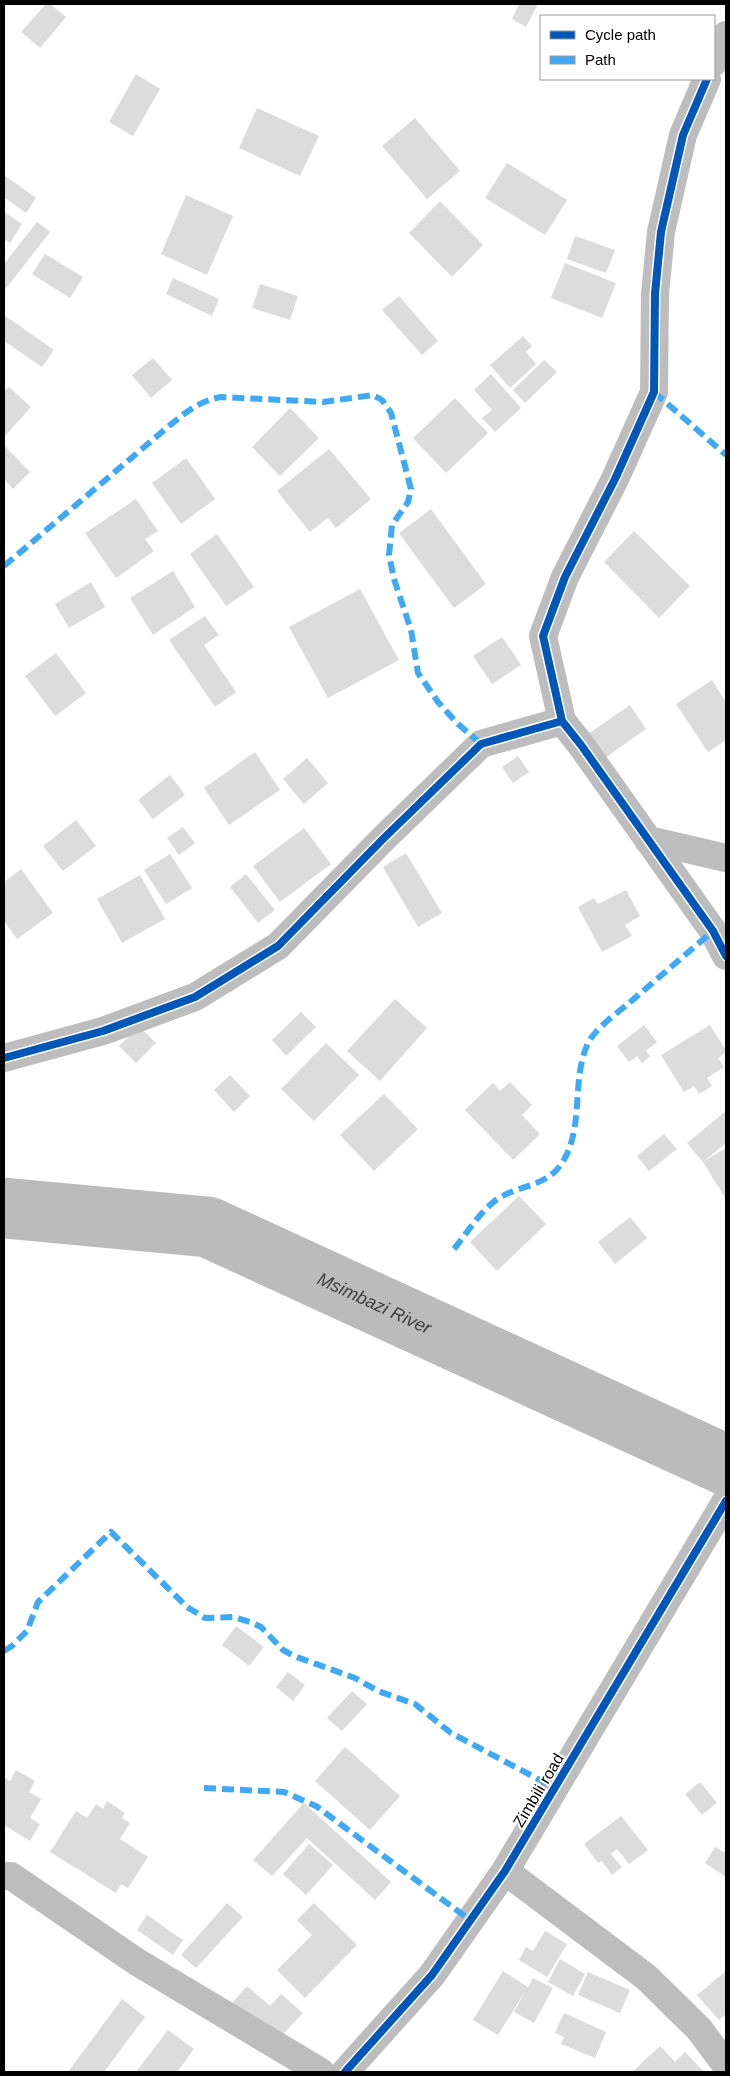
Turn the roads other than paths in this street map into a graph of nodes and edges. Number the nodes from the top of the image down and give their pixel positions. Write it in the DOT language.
graph roads {
  1 [pos="726,35"];
  2 [pos="715,60"];
  3 [pos="707,80"];
  4 [pos="562,721"];
  5 [pos="648,840"];
  6 [pos="726,858"];
  7 [pos="726,956"];
  8 [pos="4,1058"];
  9 [pos="726,1501"];
  10 [pos="506,1871"];
  11 [pos="4,1876"];
  12 [pos="726,2065"];
  13 [pos="321,2072"];
  14 [pos="345,2072"];
  1 -- 2 [label="street"];
  3 -- 4 [label="street"];
  4 -- 5 [label="street"];
  4 -- 8 [label="street"];
  5 -- 6 [label="street"];
  5 -- 7 [label="street"];
  9 -- 10 [label="street, Zimbili road"];
  10 -- 12 [label="street"];
  10 -- 14 [label="street, Zimbili road"];
  11 -- 13 [label="street"];
}
